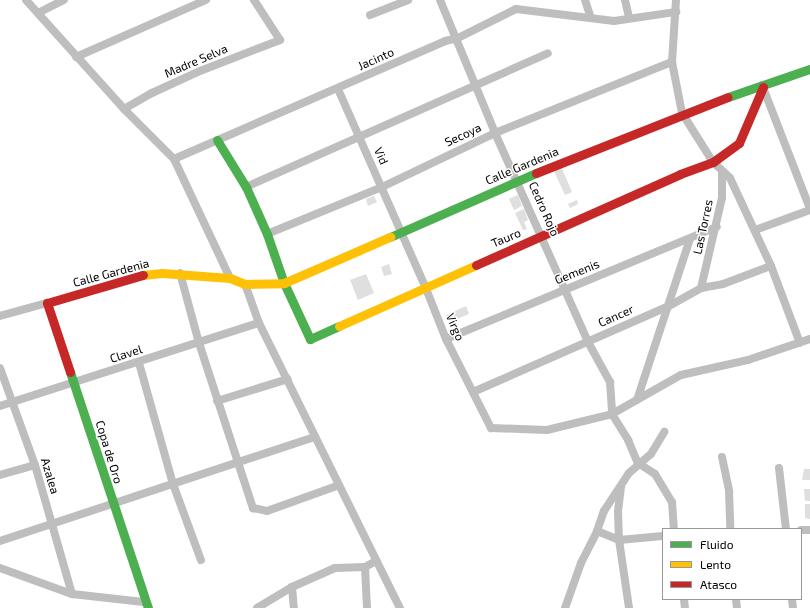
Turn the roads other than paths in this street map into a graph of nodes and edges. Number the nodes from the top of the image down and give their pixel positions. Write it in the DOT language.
graph roads {
  1 [pos="26,0"];
  2 [pos="64,0"];
  3 [pos="206,0"];
  4 [pos="254,0"];
  5 [pos="408,0"];
  6 [pos="440,0"];
  7 [pos="585,0"];
  8 [pos="625,0"];
  9 [pos="676,0"];
  10 [pos="676,12"];
  11 [pos="38,13"];
  12 [pos="370,15"];
  13 [pos="629,17"];
  14 [pos="592,18"];
  15 [pos="458,38"];
  16 [pos="548,53"];
  17 [pos="76,57"];
  18 [pos="672,62"];
  19 [pos="810,69"];
  20 [pos="475,85"];
  21 [pos="763,86"];
  22 [pos="338,89"];
  23 [pos="124,109"];
  24 [pos="682,113"];
  25 [pos="495,133"];
  26 [pos="360,137"];
  27 [pos="217,140"];
  28 [pos="174,158"];
  29 [pos="713,162"];
  30 [pos="722,171"];
  31 [pos="518,180"];
  32 [pos="246,187"];
  33 [pos="382,187"];
  34 [pos="810,210"];
  35 [pos="716,227"];
  36 [pos="755,230"];
  37 [pos="402,233"];
  38 [pos="267,234"];
  39 [pos="542,235"];
  40 [pos="690,239"];
  41 [pos="770,266"];
  42 [pos="180,273"];
  43 [pos="230,278"];
  44 [pos="284,283"];
  45 [pos="245,284"];
  46 [pos="425,286"];
  47 [pos="701,288"];
  48 [pos="565,289"];
  49 [pos="47,303"];
  50 [pos="669,306"];
  51 [pos="0,316"];
  52 [pos="259,323"];
  53 [pos="446,339"];
  54 [pos="810,339"];
  55 [pos="588,342"];
  56 [pos="199,343"];
  57 [pos="800,344"];
  58 [pos="139,363"];
  59 [pos="0,368"];
  60 [pos="288,379"];
  61 [pos="75,383"];
  62 [pos="473,392"];
  63 [pos="637,400"];
  64 [pos="217,401"];
  65 [pos="12,402"];
  66 [pos="0,406"];
  67 [pos="612,414"];
  68 [pos="664,432"];
  69 [pos="315,437"];
  70 [pos="722,457"];
  71 [pos="239,462"];
  72 [pos="638,463"];
  73 [pos="35,465"];
  74 [pos="779,468"];
  75 [pos="0,475"];
  76 [pos="173,484"];
  77 [pos="337,486"];
  78 [pos="621,486"];
  79 [pos="112,502"];
  80 [pos="52,524"];
  81 [pos="674,528"];
  82 [pos="730,528"];
  83 [pos="786,528"];
  84 [pos="597,531"];
  85 [pos="662,536"];
  86 [pos="619,540"];
  87 [pos="0,541"];
  88 [pos="201,560"];
  89 [pos="376,561"];
  90 [pos="365,567"];
  91 [pos="0,568"];
  92 [pos="292,587"];
  93 [pos="72,594"];
  94 [pos="146,605"];
  95 [pos="257,608"];
  96 [pos="294,608"];
  97 [pos="367,608"];
  98 [pos="400,608"];
  99 [pos="565,608"];
  100 [pos="629,608"];
  1 -- 11 [label="street"];
  2 -- 11 [label="street"];
  3 -- 17 [label="street"];
  4 -- 23 [label="street, Madre Selva"];
  5 -- 12 [label="street"];
  6 -- 15 [label="street, Cedro Rojo"];
  7 -- 14 [label="street"];
  8 -- 13 [label="street"];
  9 -- 10 [label="street"];
  10 -- 13 [label="street, Jacinto"];
  10 -- 18 [label="street"];
  11 -- 17 [label="street"];
  13 -- 14 [label="street, Jacinto"];
  14 -- 15 [label="street, Jacinto"];
  15 -- 20 [label="street, Cedro Rojo"];
  15 -- 22 [label="street, Jacinto"];
  16 -- 20 [label="street"];
  17 -- 23 [label="street"];
  18 -- 24 [label="street"];
  18 -- 25 [label="street, Secoya"];
  19 -- 21 [label="street, Calle Gardenia"];
  20 -- 25 [label="street, Cedro Rojo"];
  20 -- 26 [label="street"];
  21 -- 24 [label="street, Calle Gardenia"];
  21 -- 29 [label="street"];
  21 -- 34 [label="street"];
  22 -- 26 [label="street, Vid"];
  22 -- 27 [label="street, Jacinto"];
  23 -- 28 [label="street"];
  24 -- 29 [label="street"];
  24 -- 31 [label="street, Calle Gardenia"];
  25 -- 31 [label="street, Cedro Rojo"];
  25 -- 33 [label="street, Secoya"];
  26 -- 32 [label="street"];
  26 -- 33 [label="street, Vid"];
  27 -- 28 [label="street, Jacinto"];
  27 -- 32 [label="street"];
  28 -- 43 [label="street"];
  29 -- 30 [label="street"];
  29 -- 39 [label="street, Tauro"];
  30 -- 35 [label="street, Las Torres"];
  30 -- 36 [label="street"];
  31 -- 37 [label="street, Calle Gardenia"];
  31 -- 39 [label="street, Cedro Rojo"];
  32 -- 38 [label="street"];
  33 -- 37 [label="street, Vid"];
  33 -- 38 [label="street, Secoya"];
  34 -- 36 [label="street"];
  35 -- 40 [label="street, Gemenis"];
  35 -- 47 [label="street, Las Torres"];
  36 -- 41 [label="street"];
  37 -- 44 [label="street, Calle Gardenia"];
  37 -- 46 [label="street, Virgo"];
  38 -- 44 [label="street"];
  39 -- 46 [label="street, Tauro"];
  39 -- 48 [label="street, Cedro Rojo"];
  40 -- 48 [label="street, Gemenis"];
  40 -- 50 [label="street"];
  41 -- 47 [label="street, Cancer"];
  41 -- 57 [label="street"];
  42 -- 43 [label="street, Calle Gardenia"];
  42 -- 49 [label="street, Calle Gardenia"];
  42 -- 56 [label="street"];
  43 -- 45 [label="street, Calle Gardenia"];
  44 -- 45 [label="street, Calle Gardenia"];
  44 -- 46 [label="street, Tauro"];
  45 -- 52 [label="street"];
  46 -- 53 [label="street, Virgo"];
  47 -- 50 [label="street, Cancer"];
  48 -- 53 [label="street, Gemenis"];
  48 -- 55 [label="street, Cedro Rojo"];
  49 -- 51 [label="street, Calle Gardenia"];
  49 -- 61 [label="street, Copa de Oro"];
  50 -- 55 [label="street, Cancer"];
  50 -- 63 [label="street"];
  52 -- 56 [label="street, Clavel"];
  52 -- 60 [label="street"];
  53 -- 62 [label="street, Virgo"];
  54 -- 57 [label="street"];
  55 -- 62 [label="street, Cancer"];
  55 -- 67 [label="street, Cedro Rojo"];
  56 -- 58 [label="street, Clavel"];
  56 -- 64 [label="street"];
  57 -- 63 [label="street"];
  58 -- 61 [label="street, Clavel"];
  58 -- 76 [label="street"];
  59 -- 65 [label="street, Azalea"];
  60 -- 64 [label="street"];
  60 -- 69 [label="street"];
  61 -- 65 [label="street, Clavel"];
  61 -- 79 [label="street, Copa de Oro"];
  62 -- 67 [label="street, Virgo"];
  63 -- 67 [label="street"];
  64 -- 71 [label="street"];
  65 -- 66 [label="street, Clavel"];
  65 -- 73 [label="street, Azalea"];
  67 -- 72 [label="street"];
  68 -- 72 [label="street"];
  69 -- 71 [label="street"];
  69 -- 77 [label="street"];
  70 -- 82 [label="street"];
  71 -- 76 [label="street"];
  71 -- 77 [label="street"];
  72 -- 78 [label="street"];
  72 -- 81 [label="street"];
  73 -- 75 [label="street"];
  73 -- 80 [label="street, Azalea"];
  74 -- 83 [label="street"];
  76 -- 79 [label="street"];
  76 -- 88 [label="street"];
  77 -- 89 [label="street"];
  78 -- 84 [label="street"];
  78 -- 86 [label="street"];
  79 -- 80 [label="street"];
  79 -- 94 [label="street, Copa de Oro"];
  80 -- 87 [label="street"];
  80 -- 93 [label="street, Azalea"];
  84 -- 86 [label="street"];
  84 -- 99 [label="street"];
  85 -- 86 [label="street"];
  86 -- 100 [label="street"];
  89 -- 90 [label="street"];
  89 -- 98 [label="street"];
  90 -- 92 [label="street"];
  90 -- 97 [label="street"];
  91 -- 93 [label="street"];
  92 -- 95 [label="street"];
  92 -- 96 [label="street"];
  93 -- 94 [label="street"];
}
